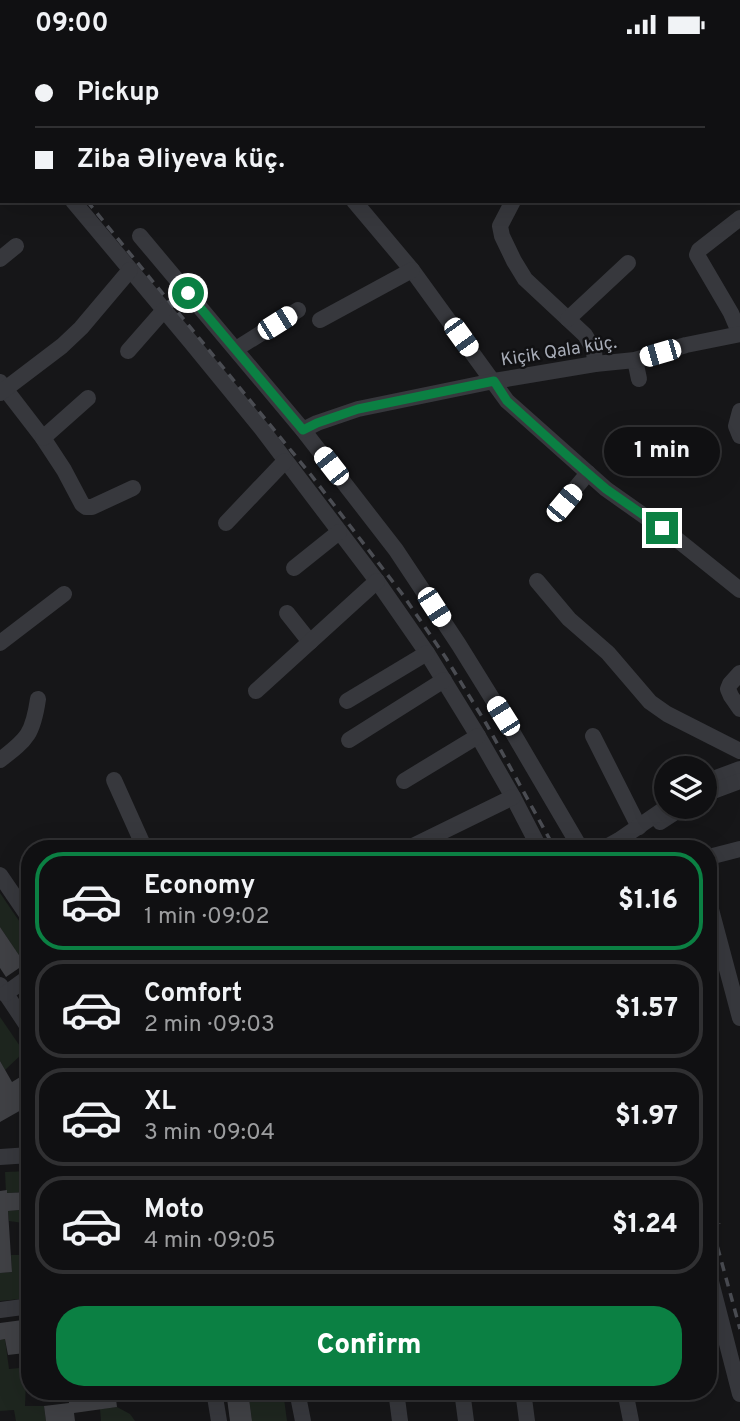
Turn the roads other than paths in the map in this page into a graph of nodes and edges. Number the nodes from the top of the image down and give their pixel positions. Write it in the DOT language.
graph roads {
  1 [pos="75,203"];
  2 [pos="356,203"];
  3 [pos="512,203"];
  4 [pos="740,218"];
  5 [pos="140,236"];
  6 [pos="16,246"];
  7 [pos="0,259"];
  8 [pos="628,263"];
  9 [pos="130,270"];
  10 [pos="412,270"];
  11 [pos="164,310"];
  12 [pos="298,310"];
  13 [pos="568,319"];
  14 [pos="320,320"];
  15 [pos="740,334"];
  16 [pos="236,349"];
  17 [pos="128,351"];
  18 [pos="635,360"];
  19 [pos="595,364"];
  20 [pos="639,379"];
  21 [pos="494,381"];
  22 [pos="2,388"];
  23 [pos="88,398"];
  24 [pos="740,411"];
  25 [pos="303,430"];
  26 [pos="740,436"];
  27 [pos="43,438"];
  28 [pos="285,461"];
  29 [pos="589,473"];
  30 [pos="133,488"];
  31 [pos="564,503"];
  32 [pos="226,523"];
  33 [pos="339,532"];
  34 [pos="294,568"];
  35 [pos="377,581"];
  36 [pos="537,581"];
  37 [pos="740,590"];
  38 [pos="64,594"];
  39 [pos="288,613"];
  40 [pos="310,642"];
  41 [pos="0,643"];
  42 [pos="426,653"];
  43 [pos="740,673"];
  44 [pos="444,680"];
  45 [pos="256,691"];
  46 [pos="38,699"];
  47 [pos="347,701"];
  48 [pos="740,709"];
  49 [pos="478,736"];
  50 [pos="593,736"];
  51 [pos="349,740"];
  52 [pos="740,751"];
  53 [pos="0,760"];
  54 [pos="740,769"];
  55 [pos="717,778"];
  56 [pos="114,779"];
  57 [pos="404,781"];
  58 [pos="740,781"];
  59 [pos="717,790"];
  60 [pos="513,797"];
  61 [pos="654,816"];
  62 [pos="665,819"];
  63 [pos="639,827"];
  64 [pos="141,840"];
  65 [pos="425,840"];
  66 [pos="535,840"];
  67 [pos="576,840"];
  68 [pos="618,840"];
  69 [pos="634,840"];
  70 [pos="740,849"];
  71 [pos="717,855"];
  72 [pos="0,876"];
  73 [pos="21,906"];
  74 [pos="717,931"];
  75 [pos="21,980"];
  76 [pos="3,989"];
  77 [pos="21,1016"];
  78 [pos="740,1016"];
  79 [pos="21,1156"];
  80 [pos="0,1157"];
  81 [pos="21,1307"];
  82 [pos="717,1308"];
  83 [pos="0,1310"];
  84 [pos="740,1394"];
  85 [pos="216,1400"];
  86 [pos="299,1400"];
  87 [pos="397,1400"];
  88 [pos="463,1400"];
  89 [pos="524,1400"];
  90 [pos="627,1400"];
  91 [pos="219,1421"];
  92 [pos="303,1421"];
  93 [pos="400,1421"];
  94 [pos="466,1421"];
  95 [pos="527,1421"];
  96 [pos="631,1421"];
  1 -- 9 [label="street"];
  2 -- 10 [label="street"];
  3 -- 13 [label="street"];
  4 -- 15 [label="street"];
  5 -- 16 [label="street"];
  6 -- 7 [label="street"];
  8 -- 13 [label="street"];
  9 -- 11 [label="street"];
  9 -- 22 [label="street"];
  10 -- 14 [label="street"];
  10 -- 21 [label="street"];
  11 -- 17 [label="street"];
  11 -- 28 [label="street"];
  12 -- 16 [label="street"];
  13 -- 19 [label="street"];
  15 -- 18 [label="street, Kiçik Qala küç."];
  16 -- 25 [label="street"];
  18 -- 19 [label="street, Kiçik Qala küç."];
  18 -- 20 [label="street"];
  19 -- 21 [label="street, Kiçik Qala küç."];
  21 -- 25 [label="street, Kiçik Qala küç."];
  21 -- 29 [label="street"];
  22 -- 27 [label="street"];
  23 -- 27 [label="street"];
  24 -- 26 [label="street"];
  25 -- 67 [label="street"];
  27 -- 30 [label="street"];
  28 -- 32 [label="street"];
  28 -- 33 [label="street"];
  29 -- 31 [label="street"];
  29 -- 37 [label="street"];
  33 -- 34 [label="street"];
  33 -- 35 [label="street"];
  35 -- 40 [label="street"];
  35 -- 42 [label="street"];
  36 -- 52 [label="street"];
  38 -- 41 [label="street"];
  39 -- 40 [label="street"];
  40 -- 45 [label="street"];
  42 -- 44 [label="street"];
  42 -- 47 [label="street"];
  43 -- 48 [label="street"];
  44 -- 49 [label="street"];
  44 -- 51 [label="street"];
  46 -- 53 [label="street"];
  49 -- 57 [label="street"];
  49 -- 60 [label="street"];
  50 -- 63 [label="street"];
  54 -- 55 [label="street"];
  56 -- 64 [label="street"];
  58 -- 59 [label="street"];
  60 -- 65 [label="street"];
  60 -- 66 [label="street"];
  61 -- 63 [label="street"];
  62 -- 69 [label="street"];
  63 -- 68 [label="street"];
  70 -- 71 [label="street"];
  72 -- 73 [label="street"];
  74 -- 78 [label="street"];
  75 -- 76 [label="street"];
  76 -- 77 [label="street"];
  79 -- 80 [label="street"];
  81 -- 83 [label="street"];
  82 -- 84 [label="street"];
  85 -- 91 [label="street"];
  86 -- 92 [label="street"];
  87 -- 93 [label="street"];
  88 -- 94 [label="street"];
  89 -- 95 [label="street"];
  90 -- 96 [label="street"];
}
